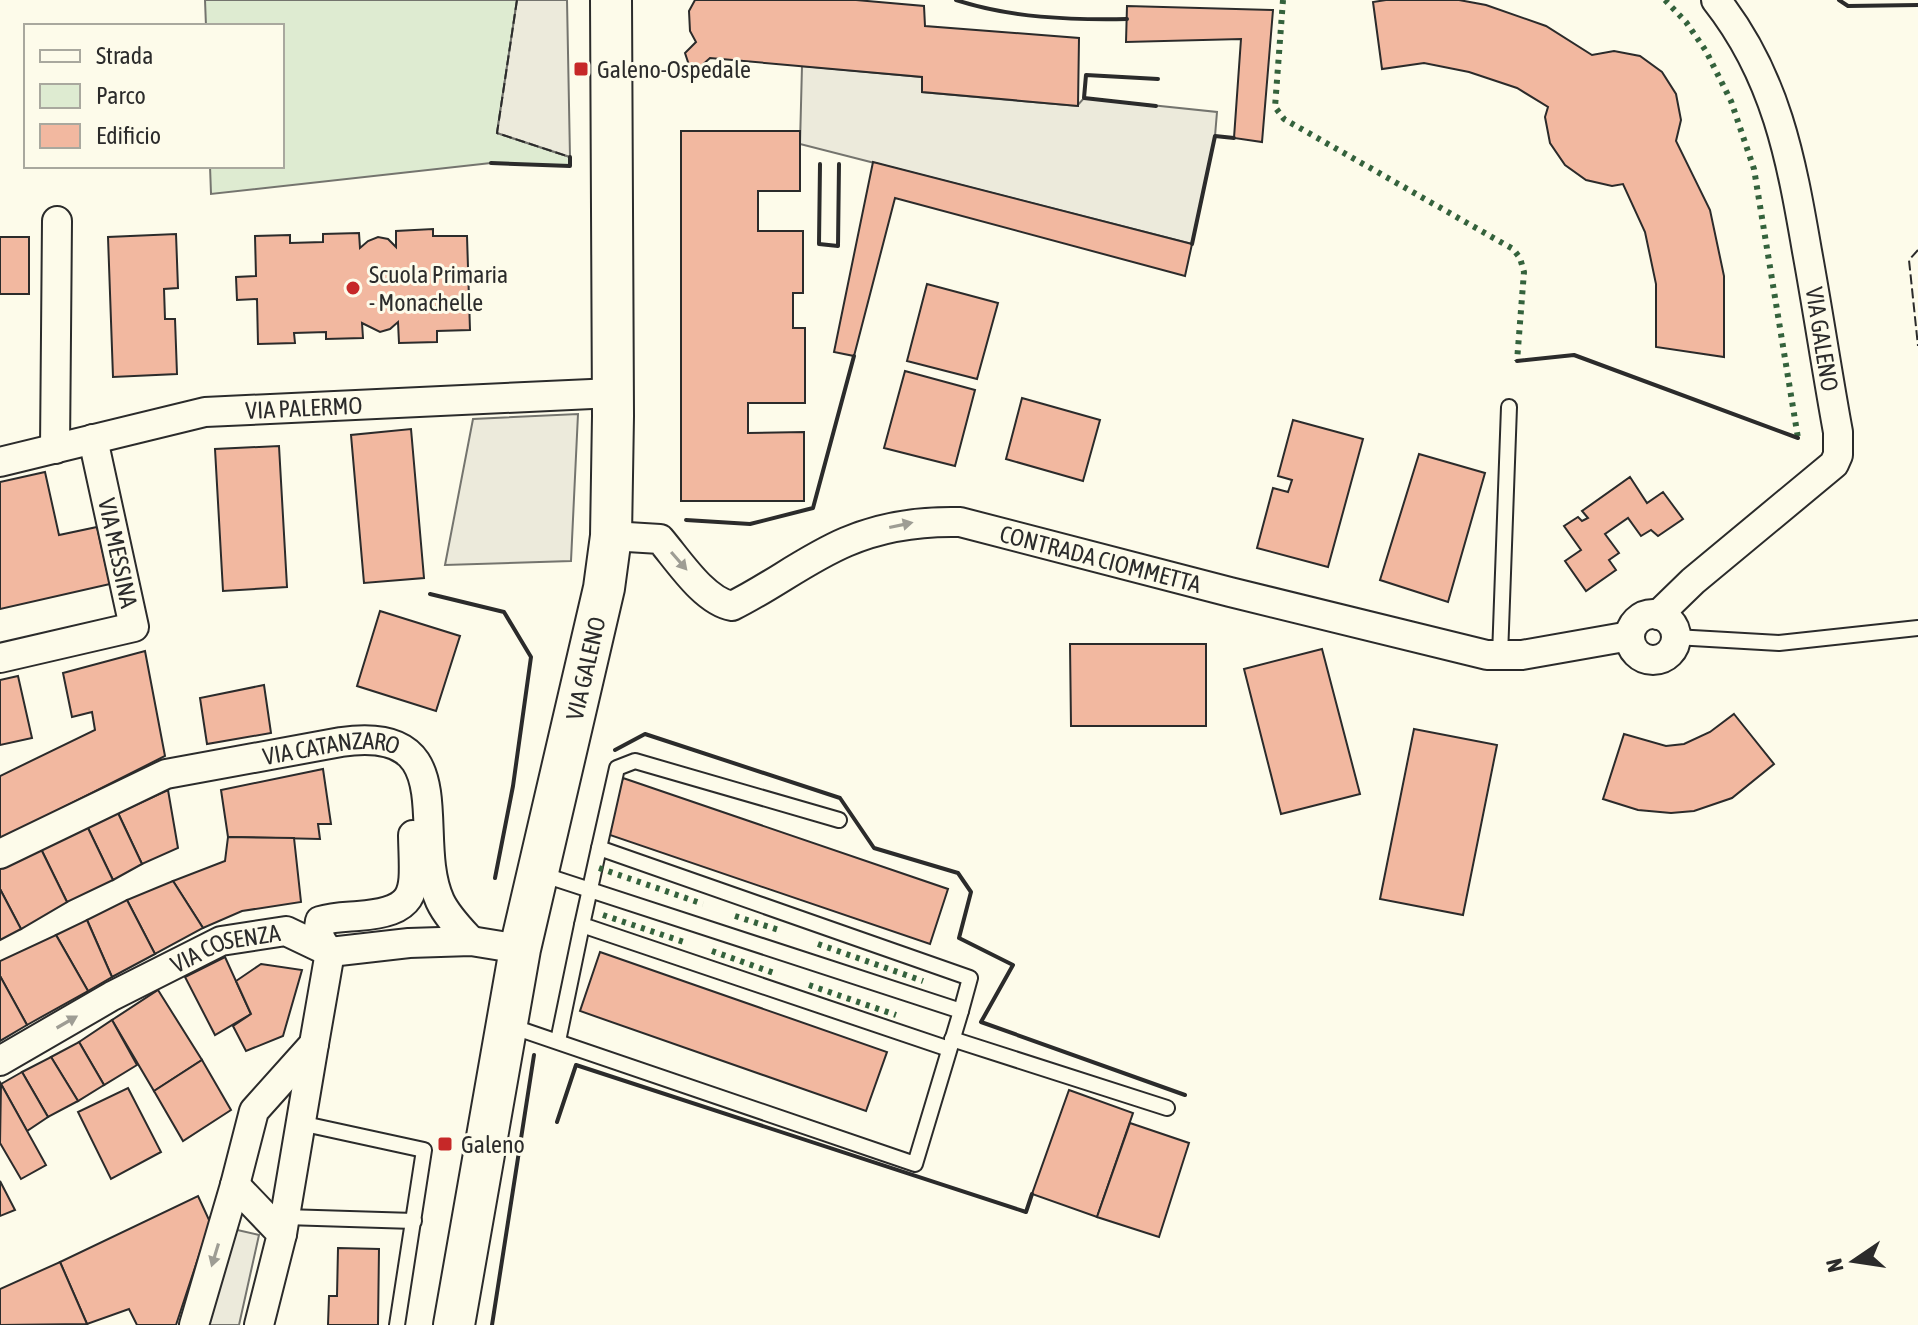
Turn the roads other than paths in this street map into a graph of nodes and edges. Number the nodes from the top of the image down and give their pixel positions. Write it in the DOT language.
graph roads {
  1 [pos="611,0"];
  2 [pos="1716,0"];
  3 [pos="57,221"];
  4 [pos="613,393"];
  5 [pos="1509,407"];
  6 [pos="93,439"];
  7 [pos="55,449"];
  8 [pos="0,462"];
  9 [pos="611,536"];
  10 [pos="1666,626"];
  11 [pos="1918,628"];
  12 [pos="1630,636"];
  13 [pos="1500,656"];
  14 [pos="0,658"];
  15 [pos="394,745"];
  16 [pos="839,820"];
  17 [pos="599,848"];
  18 [pos="0,854"];
  19 [pos="537,872"];
  20 [pos="589,889"];
  21 [pos="582,925"];
  22 [pos="471,941"];
  23 [pos="520,949"];
  24 [pos="330,952"];
  25 [pos="961,1011"];
  26 [pos="507,1024"];
  27 [pos="558,1041"];
  28 [pos="314,1044"];
  29 [pos="951,1044"];
  30 [pos="0,1061"];
  31 [pos="1167,1108"];
  32 [pos="300,1123"];
  33 [pos="235,1185"];
  34 [pos="414,1221"];
  35 [pos="283,1226"];
  36 [pos="194,1325"];
  37 [pos="259,1325"];
  38 [pos="397,1325"];
  39 [pos="454,1325"];
  1 -- 4 [label="main road, VIA GALENO"];
  2 -- 10 [label="street, VIA GALENO"];
  3 -- 7 [label="street"];
  4 -- 6 [label="street, VIA PALERMO"];
  4 -- 9 [label="main road, VIA GALENO"];
  5 -- 13 [label="lane"];
  6 -- 7 [label="street, VIA PALERMO"];
  6 -- 14 [label="street, VIA MESSINA"];
  7 -- 8 [label="street, VIA PALERMO"];
  9 -- 13 [label="street, CONTRADA CIOMMETTA, one-way"];
  9 -- 19 [label="main road, VIA GALENO"];
  10 -- 11 [label="lane"];
  10 -- 12 [label="street"];
  10 -- 12 [label="street"];
  12 -- 13 [label="street, CONTRADA CIOMMETTA"];
  15 -- 18 [label="street, VIA CATANZARO"];
  15 -- 22 [label="street"];
  15 -- 24 [label="street, VIA CATANZARO"];
  16 -- 17 [label="lane"];
  17 -- 20 [label="lane"];
  17 -- 25 [label="lane"];
  19 -- 20 [label="lane"];
  19 -- 23 [label="main road, VIA GALENO"];
  20 -- 21 [label="lane"];
  20 -- 25 [label="lane"];
  21 -- 27 [label="lane"];
  21 -- 29 [label="lane"];
  22 -- 23 [label="street"];
  22 -- 24 [label="street"];
  23 -- 26 [label="main road, VIA GALENO"];
  24 -- 28 [label="street"];
  30 -- 24 [label="street, VIA COSENZA, one-way"];
  25 -- 29 [label="lane"];
  26 -- 27 [label="lane"];
  26 -- 39 [label="main road, VIA GALENO"];
  27 -- 29 [label="lane"];
  28 -- 32 [label="street"];
  28 -- 33 [label="street"];
  29 -- 31 [label="lane"];
  32 -- 34 [label="lane"];
  32 -- 35 [label="street"];
  33 -- 35 [label="street"];
  33 -- 36 [label="street, one-way"];
  34 -- 35 [label="lane"];
  34 -- 38 [label="lane"];
  35 -- 37 [label="street"];
}
